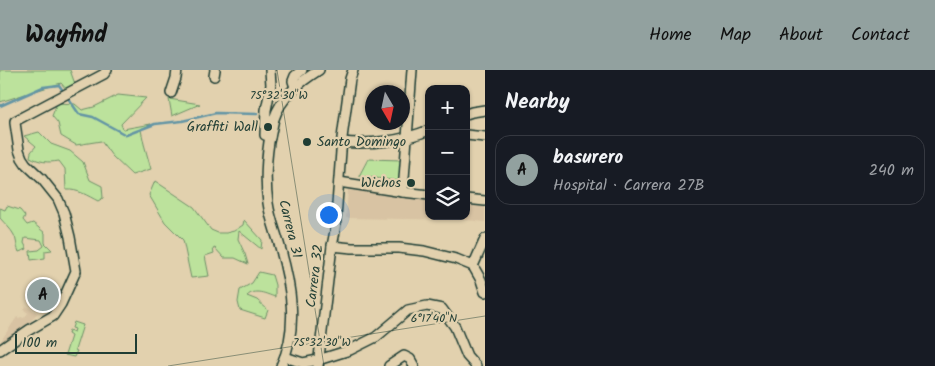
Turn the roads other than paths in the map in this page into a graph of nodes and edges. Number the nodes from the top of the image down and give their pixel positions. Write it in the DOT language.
graph roads {
  1 [pos="107,70"];
  2 [pos="177,70"];
  3 [pos="270,70"];
  4 [pos="302,70"];
  5 [pos="319,70"];
  6 [pos="353,70"];
  7 [pos="412,70"];
  8 [pos="295,87"];
  9 [pos="171,93"];
  10 [pos="485,110"];
  11 [pos="470,113"];
  12 [pos="425,132"];
  13 [pos="470,135"];
  14 [pos="270,137"];
  15 [pos="485,137"];
  16 [pos="408,138"];
  17 [pos="342,142"];
  18 [pos="339,182"];
  19 [pos="404,192"];
  20 [pos="425,195"];
  21 [pos="470,199"];
  22 [pos="485,201"];
  23 [pos="485,239"];
  24 [pos="332,246"];
  25 [pos="473,266"];
  26 [pos="485,292"];
  27 [pos="0,350"];
  28 [pos="285,357"];
  29 [pos="318,363"];
  30 [pos="281,366"];
  31 [pos="389,366"];
  32 [pos="414,366"];
  33 [pos="476,366"];
  1 -- 27 [label="street"];
  2 -- 9 [label="street"];
  3 -- 14 [label="street, Carrera 31"];
  4 -- 8 [label="street"];
  5 -- 8 [label="street"];
  6 -- 17 [label="street, Carrera 32"];
  7 -- 16 [label="street"];
  8 -- 14 [label="street"];
  10 -- 11 [label="street"];
  12 -- 16 [label="street"];
  13 -- 15 [label="street"];
  14 -- 28 [label="street, Carrera 31"];
  16 -- 17 [label="street"];
  16 -- 19 [label="street"];
  17 -- 18 [label="street, Carrera 32"];
  18 -- 19 [label="street"];
  18 -- 24 [label="street, Carrera 32"];
  19 -- 20 [label="street"];
  21 -- 22 [label="street"];
  23 -- 25 [label="street"];
  24 -- 25 [label="street"];
  24 -- 29 [label="street, Carrera 32"];
  25 -- 26 [label="street"];
  28 -- 29 [label="street"];
  28 -- 30 [label="street, Carrera 31"];
  29 -- 33 [label="street"];
  31 -- 32 [label="street"];
}
